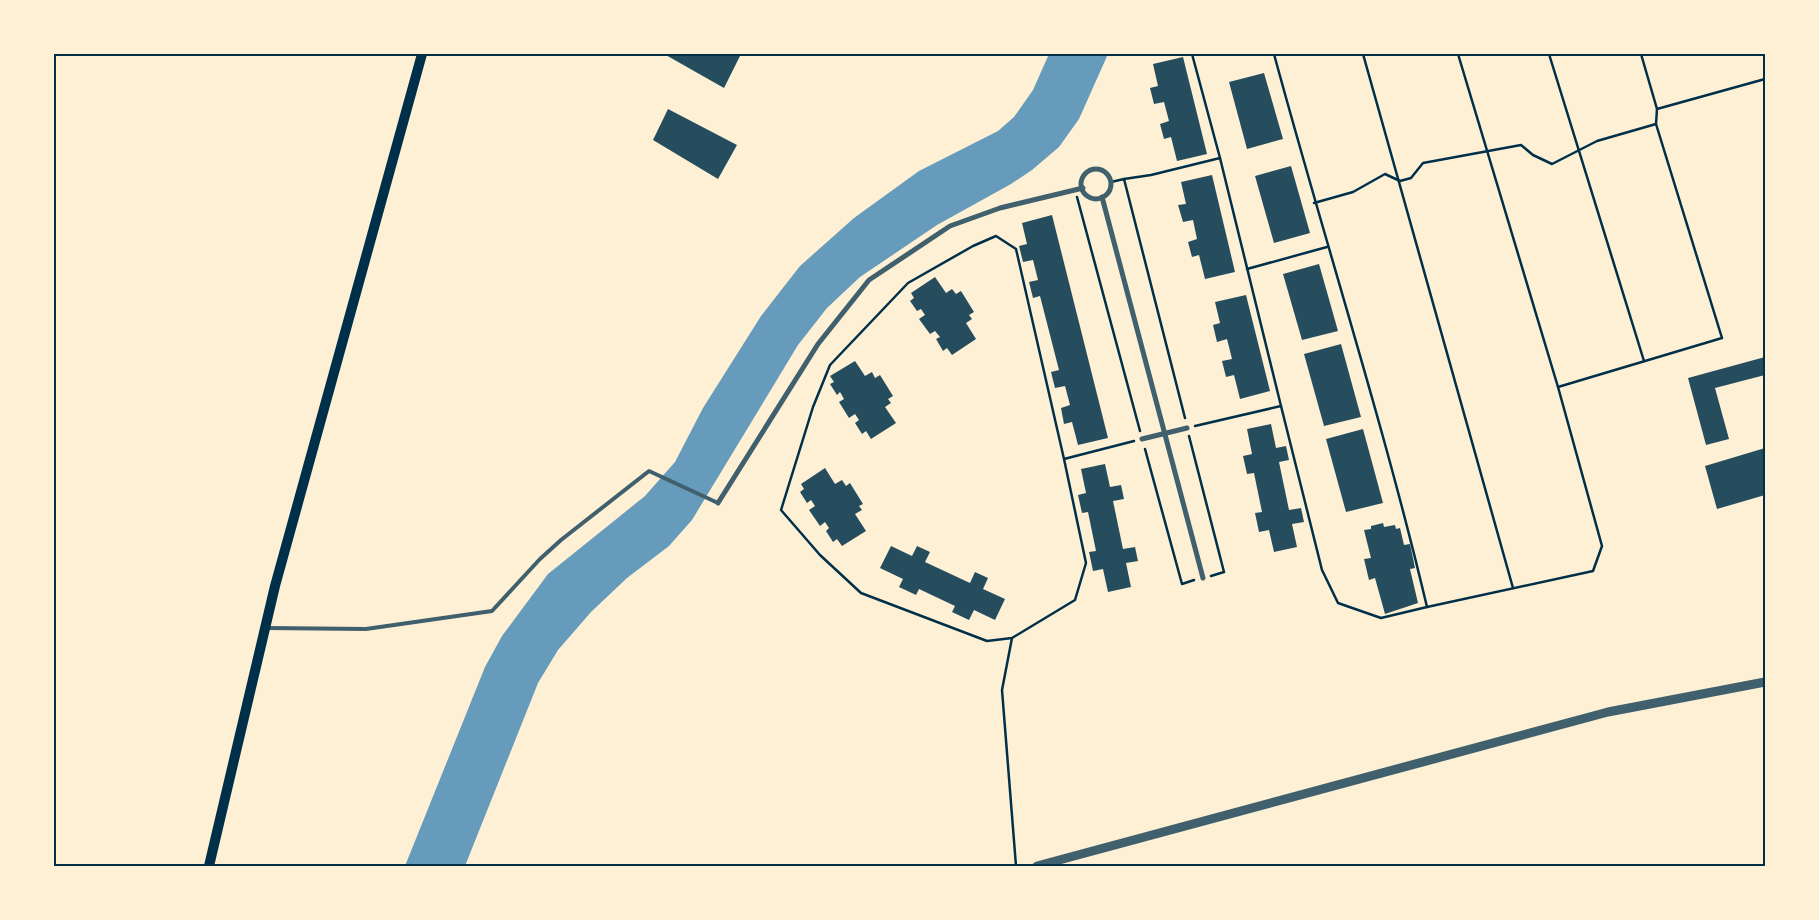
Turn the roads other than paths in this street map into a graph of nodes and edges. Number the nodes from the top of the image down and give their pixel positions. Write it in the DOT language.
graph roads {
  1 [pos="422,54"];
  2 [pos="1083,188"];
  3 [pos="1102,197"];
  4 [pos="1187,428"];
  5 [pos="1164,433"];
  6 [pos="1142,438"];
  7 [pos="718,503"];
  8 [pos="1203,578"];
  9 [pos="266,628"];
  10 [pos="1765,682"];
  11 [pos="209,866"];
  12 [pos="1037,866"];
  1 -- 11 [label="main road"];
  2 -- 3 [label="street"];
  2 -- 3 [label="street"];
  2 -- 7 [label="street"];
  3 -- 5 [label="street"];
  4 -- 5 [label="street"];
  5 -- 6 [label="street"];
  5 -- 8 [label="street"];
  7 -- 9 [label="lane"];
  10 -- 12 [label="street"];
}
